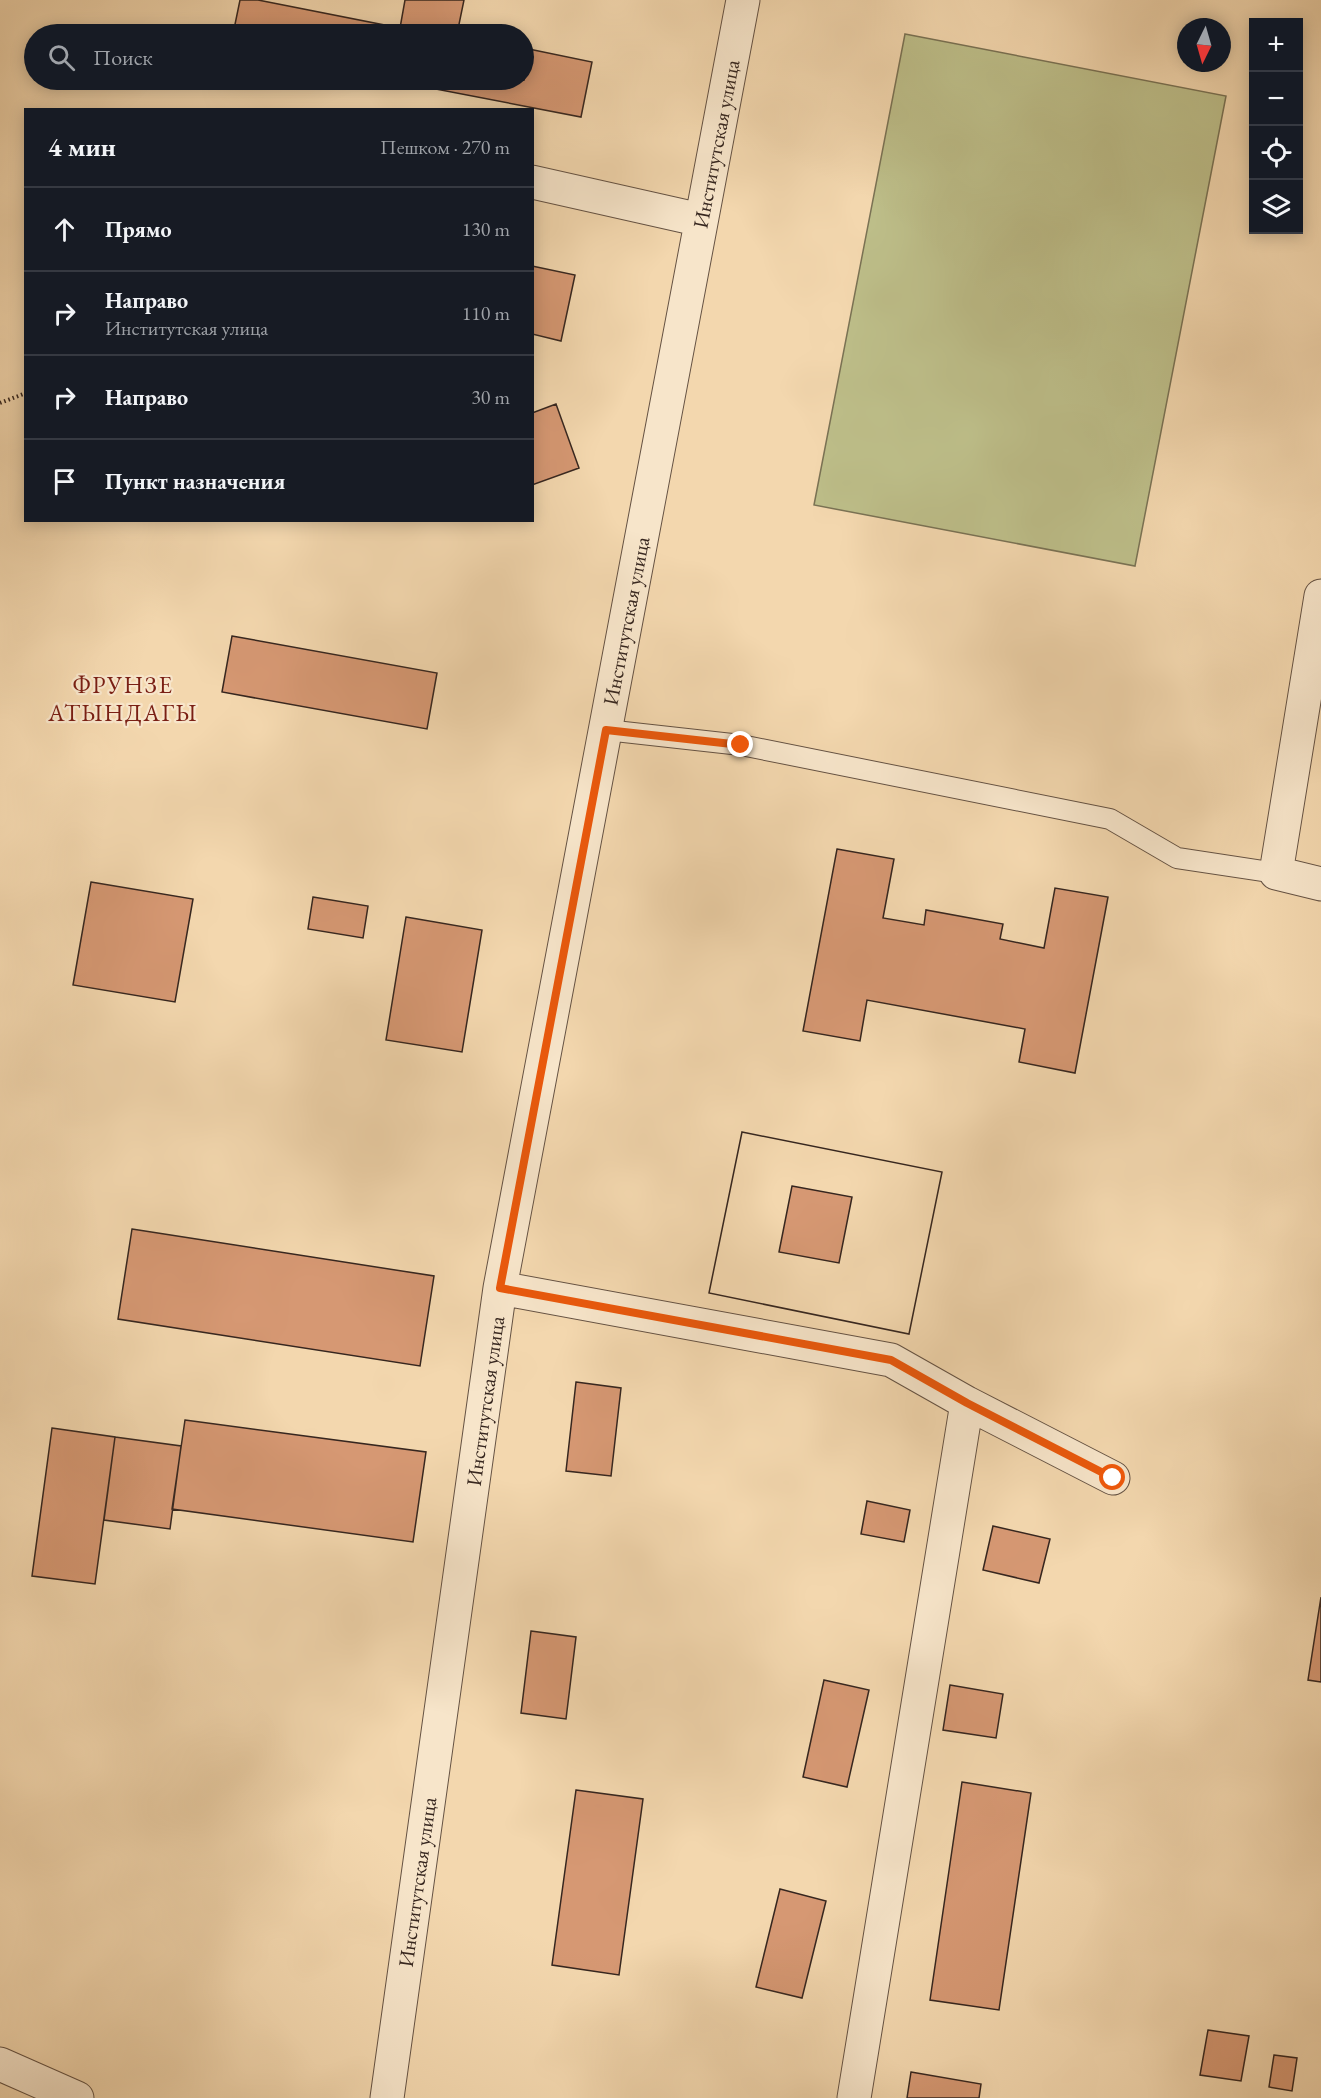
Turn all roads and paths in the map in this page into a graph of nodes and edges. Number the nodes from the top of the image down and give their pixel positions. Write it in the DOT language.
graph roads {
  1 [pos="743,0"];
  2 [pos="534,182"];
  3 [pos="701,220"];
  4 [pos="24,394"];
  5 [pos="0,403"];
  6 [pos="1321,596"];
  7 [pos="606,730"];
  8 [pos="1276,873"];
  9 [pos="1321,884"];
  10 [pos="500,1288"];
  11 [pos="967,1403"];
  12 [pos="1113,1478"];
  13 [pos="0,2064"];
  14 [pos="77,2098"];
  15 [pos="387,2098"];
  16 [pos="854,2098"];
  1 -- 3 [label="street, Институтская улица"];
  2 -- 3 [label="street"];
  3 -- 7 [label="street, Институтская улица"];
  4 -- 5 [label="path"];
  6 -- 8 [label="street"];
  7 -- 8 [label="lane"];
  7 -- 10 [label="street, Институтская улица"];
  8 -- 9 [label="street"];
  10 -- 11 [label="street"];
  10 -- 15 [label="street, Институтская улица"];
  11 -- 12 [label="street"];
  11 -- 16 [label="street"];
  13 -- 14 [label="street"];
}
